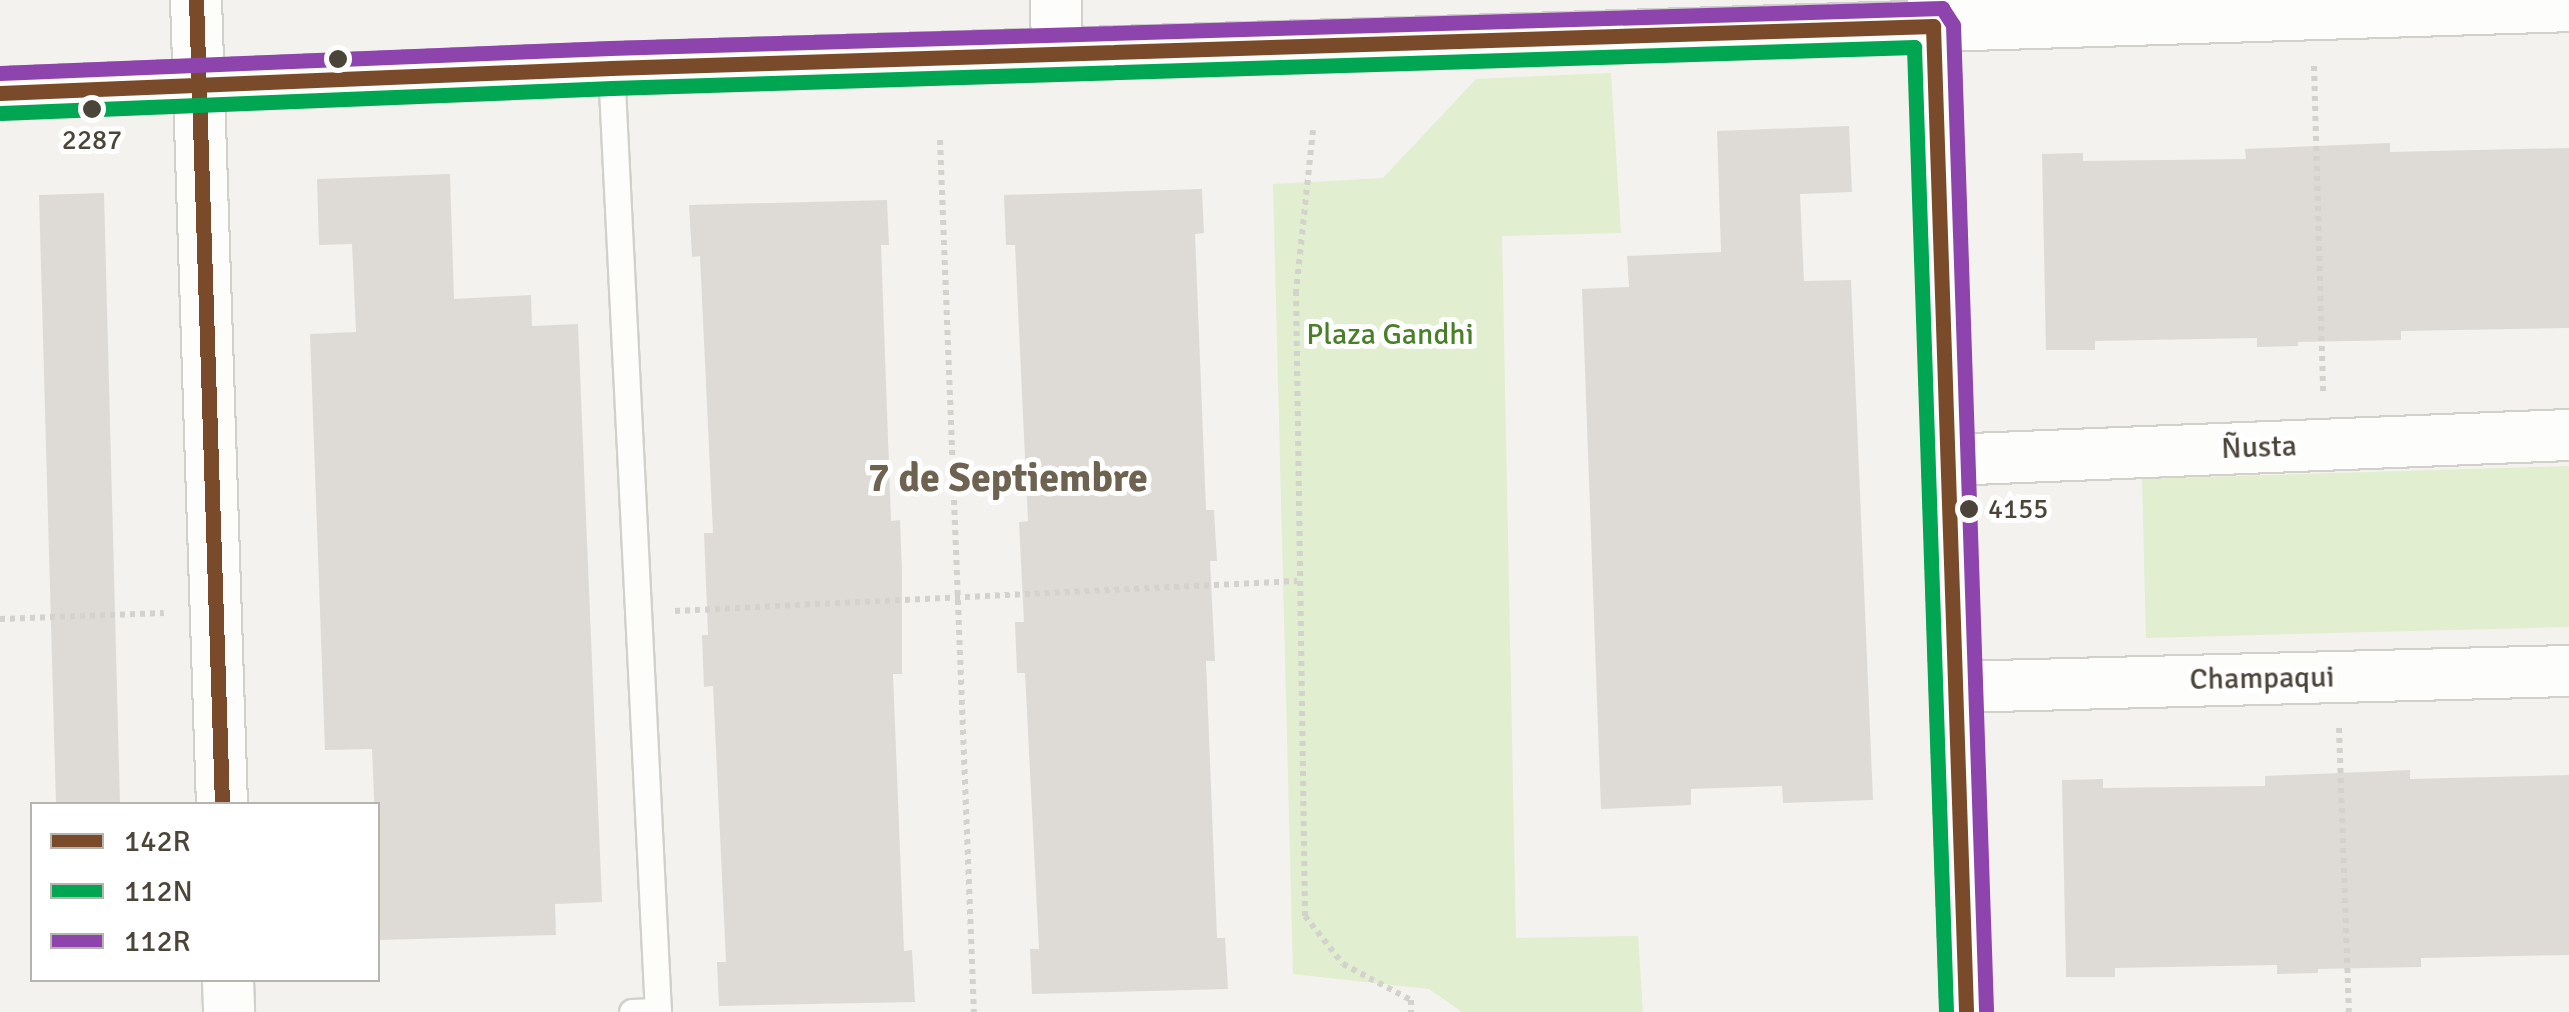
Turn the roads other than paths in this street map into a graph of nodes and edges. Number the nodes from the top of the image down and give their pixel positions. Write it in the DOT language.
graph roads {
  1 [pos="196,0"];
  2 [pos="1056,0"];
  3 [pos="2455,4"];
  4 [pos="2569,6"];
  5 [pos="1933,13"];
  6 [pos="1057,54"];
  7 [pos="611,68"];
  8 [pos="199,88"];
  9 [pos="0,93"];
  10 [pos="2569,435"];
  11 [pos="1948,460"];
  12 [pos="2569,671"];
  13 [pos="1956,686"];
  14 [pos="222,802"];
  15 [pos="228,982"];
  16 [pos="229,1012"];
  17 [pos="632,1012"];
  18 [pos="658,1012"];
  19 [pos="1966,1012"];
  1 -- 8 [label="street"];
  2 -- 6 [label="street"];
  3 -- 4 [label="street"];
  3 -- 5 [label="street"];
  5 -- 6 [label="street"];
  5 -- 11 [label="street"];
  6 -- 7 [label="street"];
  7 -- 8 [label="street"];
  7 -- 18 [label="lane"];
  8 -- 9 [label="street"];
  8 -- 14 [label="street"];
  10 -- 11 [label="street, Ñusta"];
  11 -- 13 [label="street"];
  12 -- 13 [label="street, Champaqui"];
  13 -- 19 [label="street"];
  15 -- 16 [label="street"];
  17 -- 18 [label="lane"];
}
